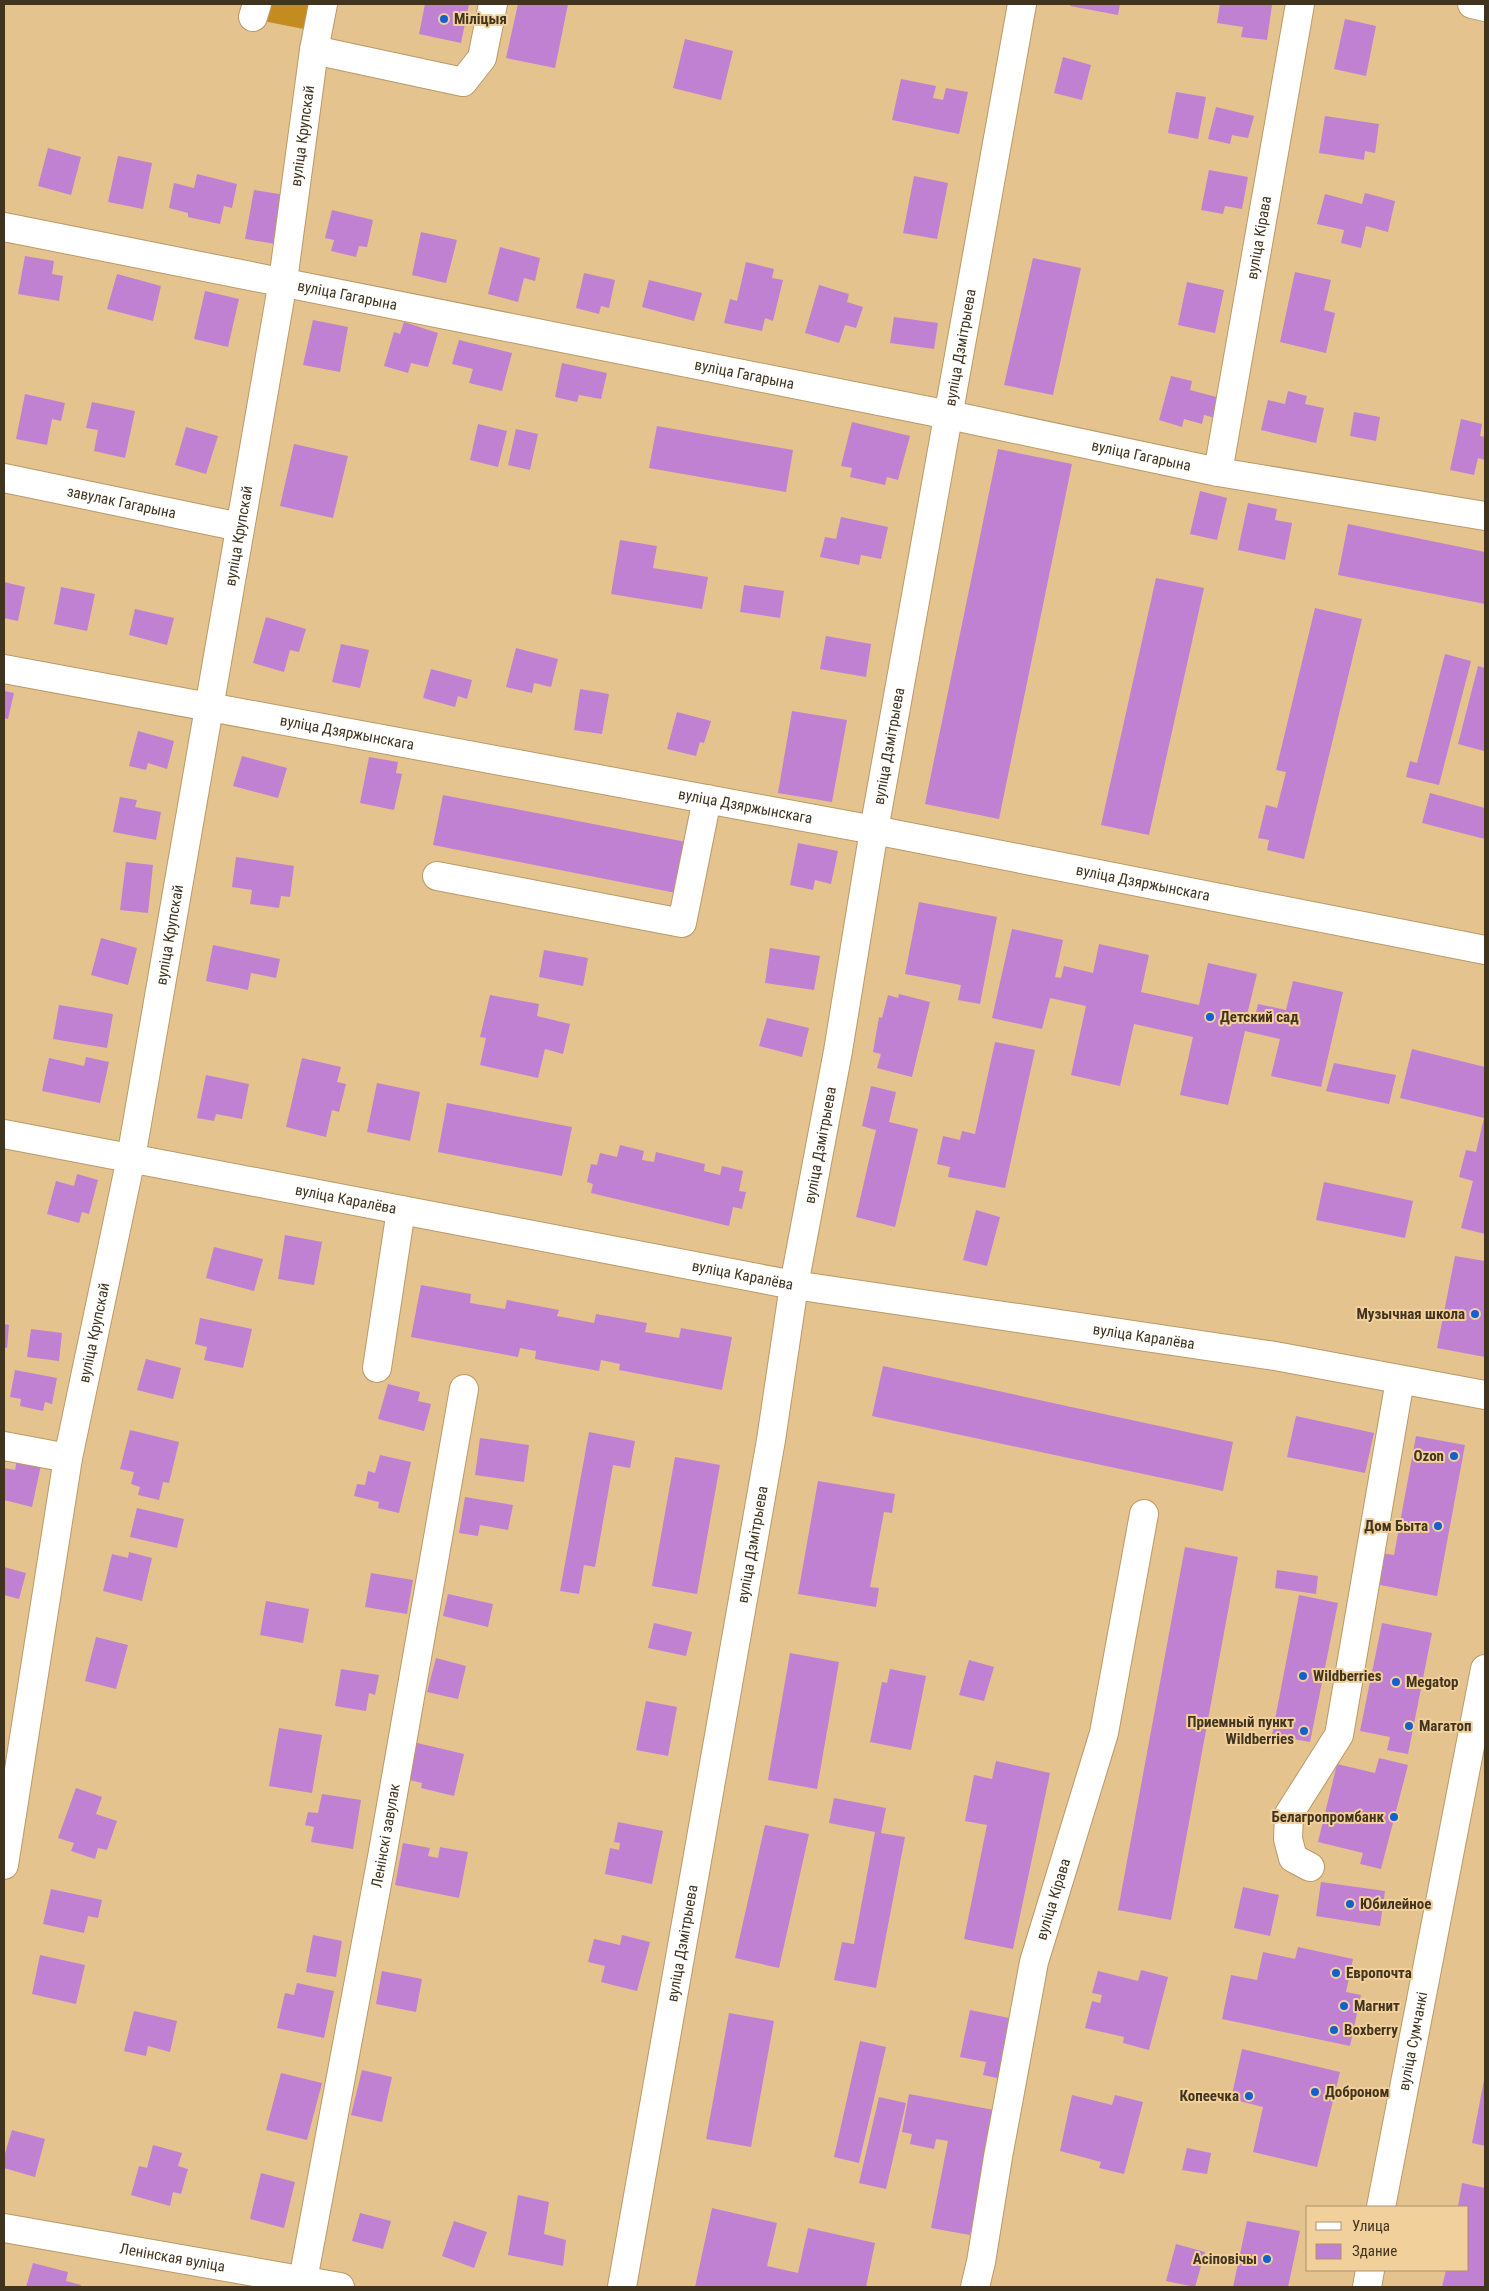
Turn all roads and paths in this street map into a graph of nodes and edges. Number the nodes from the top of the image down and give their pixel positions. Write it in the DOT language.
graph roads {
  1 [pos="323,4"];
  2 [pos="493,4"];
  3 [pos="1022,4"];
  4 [pos="1300,4"];
  5 [pos="1472,4"];
  6 [pos="1485,7"];
  7 [pos="314,50"];
  8 [pos="4,227"];
  9 [pos="284,281"];
  10 [pos="949,415"];
  11 [pos="1218,472"];
  12 [pos="4,478"];
  13 [pos="1485,516"];
  14 [pos="240,527"];
  15 [pos="4,669"];
  16 [pos="209,707"];
  17 [pos="707,799"];
  18 [pos="874,830"];
  19 [pos="437,876"];
  20 [pos="1485,950"];
  21 [pos="4,1134"];
  22 [pos="131,1158"];
  23 [pos="401,1210"];
  24 [pos="794,1285"];
  25 [pos="376,1368"];
  26 [pos="1400,1380"];
  27 [pos="464,1389"];
  28 [pos="1485,1395"];
  29 [pos="4,1446"];
  30 [pos="68,1458"];
  31 [pos="1144,1514"];
  32 [pos="1485,1669"];
  33 [pos="1475,1767"];
  34 [pos="10,1783"];
  35 [pos="4,1865"];
  36 [pos="1310,1867"];
  37 [pos="1381,2206"];
  38 [pos="4,2228"];
  39 [pos="1370,2271"];
  40 [pos="303,2280"];
  41 [pos="340,2287"];
  42 [pos="622,2287"];
  43 [pos="975,2287"];
  44 [pos="1367,2287"];
  1 -- 7 [label="street, вуліца Крупскай"];
  2 -- 7 [label="street"];
  3 -- 10 [label="street, вуліца Дзмітрыева"];
  4 -- 11 [label="street, вуліца Кірава"];
  5 -- 6 [label="street"];
  7 -- 9 [label="street, вуліца Крупскай"];
  8 -- 9 [label="street, вуліца Гагарына"];
  9 -- 10 [label="street, вуліца Гагарына"];
  9 -- 14 [label="street, вуліца Крупскай"];
  10 -- 11 [label="street, вуліца Гагарына"];
  10 -- 18 [label="street, вуліца Дзмітрыева"];
  11 -- 13 [label="street, вуліца Гагарына"];
  12 -- 14 [label="street, завулак Гагарына"];
  14 -- 16 [label="street, вуліца Крупскай"];
  15 -- 16 [label="street, вуліца Дзяржынскага"];
  16 -- 17 [label="street, вуліца Дзяржынскага"];
  16 -- 22 [label="street, вуліца Крупскай"];
  17 -- 18 [label="street, вуліца Дзяржынскага"];
  17 -- 19 [label="street"];
  18 -- 20 [label="street, вуліца Дзяржынскага"];
  18 -- 24 [label="street, вуліца Дзмітрыева"];
  21 -- 22 [label="street, вуліца Каралёва"];
  22 -- 23 [label="street, вуліца Каралёва"];
  22 -- 30 [label="street, вуліца Крупскай"];
  23 -- 24 [label="street, вуліца Каралёва"];
  23 -- 25 [label="street"];
  24 -- 26 [label="street, вуліца Каралёва"];
  24 -- 42 [label="street, вуліца Дзмітрыева"];
  26 -- 28 [label="street, вуліца Каралёва"];
  26 -- 36 [label="street"];
  27 -- 40 [label="street, Ленінскі завулак"];
  29 -- 30 [label="street"];
  30 -- 34 [label="street, вуліца Крупскай"];
  31 -- 43 [label="street, вуліца Кірава"];
  32 -- 33 [label="street, вуліца Сумчанкі"];
  33 -- 37 [label="street, вуліца Сумчанкі"];
  34 -- 35 [label="street, вуліца Крупскай"];
  38 -- 40 [label="street, Ленінская вуліца"];
  39 -- 44 [label="street"];
  40 -- 41 [label="street, Ленінская вуліца"];
}
